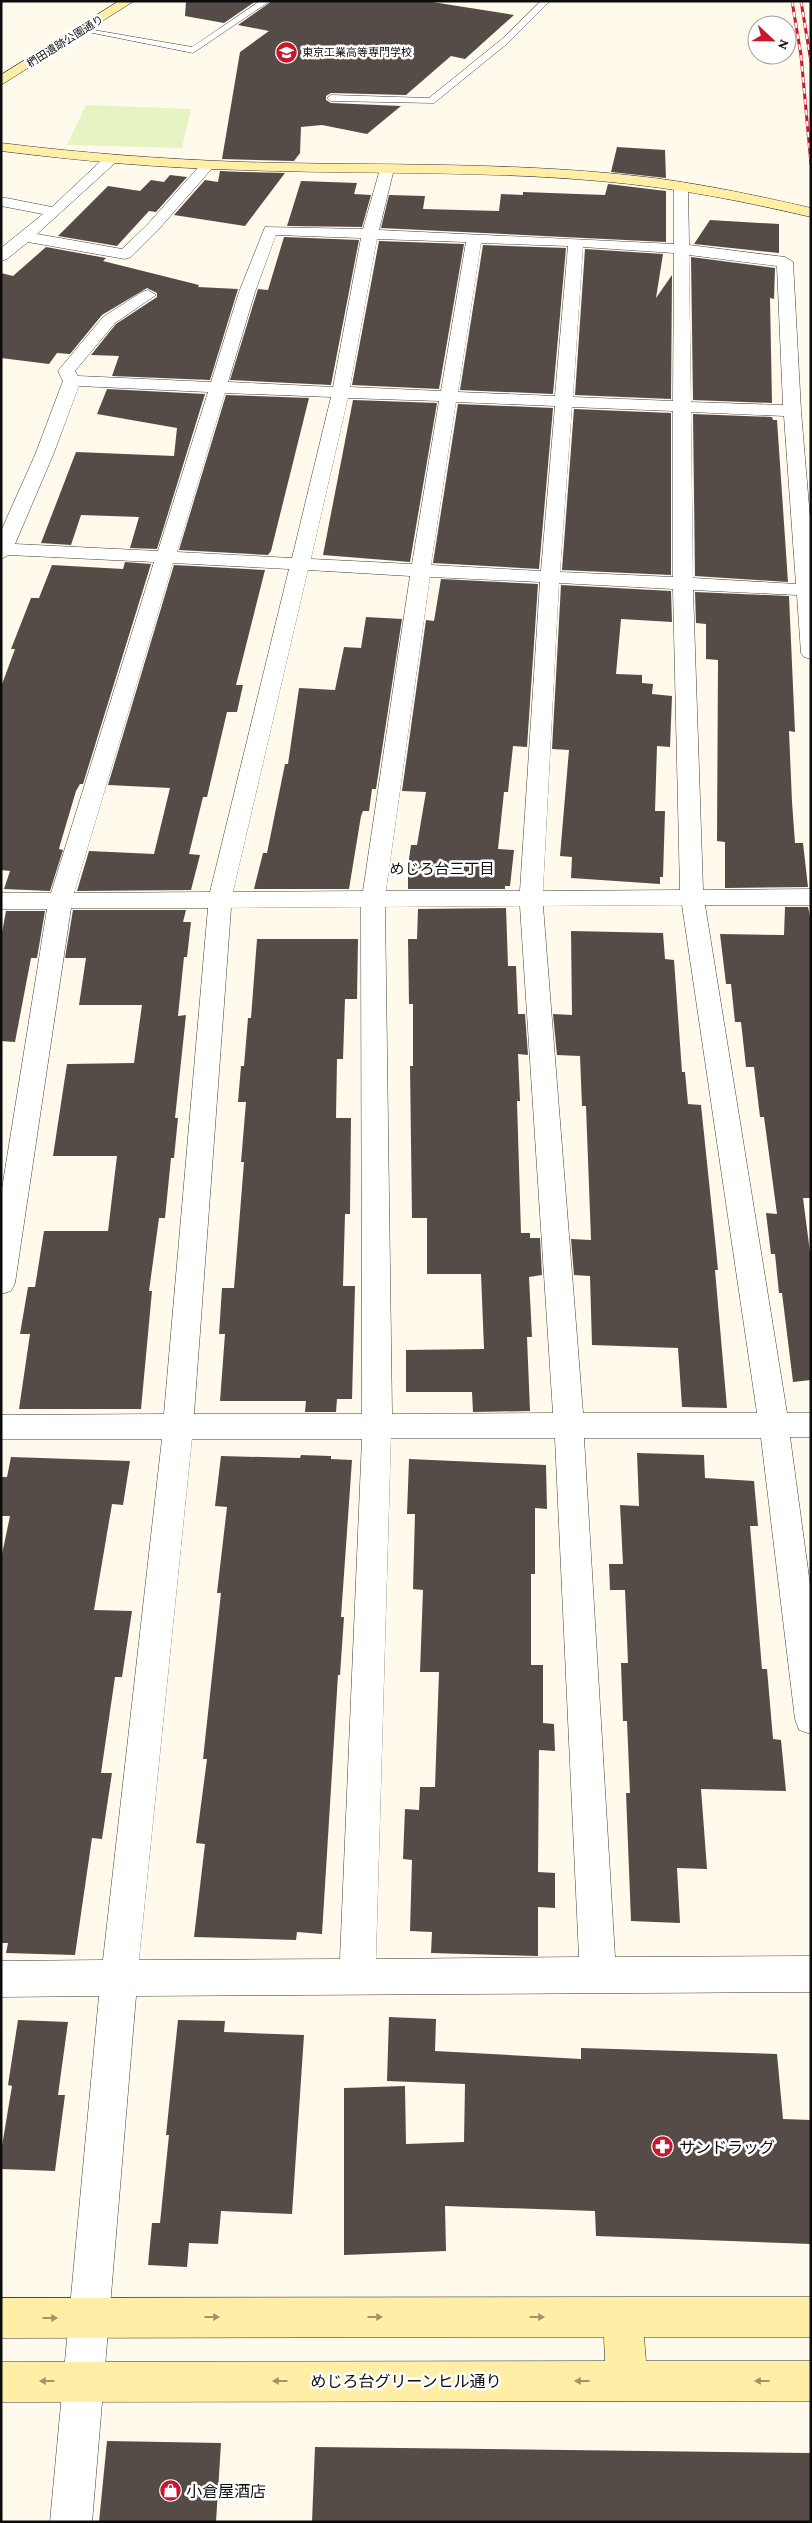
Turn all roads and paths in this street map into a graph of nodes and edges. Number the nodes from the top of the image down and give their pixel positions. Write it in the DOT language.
graph roads {
  1 [pos="128,1"];
  2 [pos="266,1"];
  3 [pos="546,1"];
  4 [pos="82,30"];
  5 [pos="1,81"];
  6 [pos="331,98"];
  7 [pos="1,147"];
  8 [pos="1,155"];
  9 [pos="107,163"];
  10 [pos="204,169"];
  11 [pos="386,172"];
  12 [pos="681,190"];
  13 [pos="1,201"];
  14 [pos="55,212"];
  15 [pos="805,215"];
  16 [pos="370,233"];
  17 [pos="25,237"];
  18 [pos="474,238"];
  19 [pos="576,242"];
  20 [pos="682,249"];
  21 [pos="1,256"];
  22 [pos="148,294"];
  23 [pos="72,381"];
  24 [pos="218,387"];
  25 [pos="341,392"];
  26 [pos="449,396"];
  27 [pos="564,401"];
  28 [pos="682,406"];
  29 [pos="792,411"];
  30 [pos="2,551"];
  31 [pos="166,557"];
  32 [pos="300,564"];
  33 [pos="421,570"];
  34 [pos="550,577"];
  35 [pos="683,584"];
  36 [pos="806,590"];
  37 [pos="811,653"];
  38 [pos="811,897"];
  39 [pos="692,898"];
  40 [pos="373,899"];
  41 [pos="531,899"];
  42 [pos="220,900"];
  43 [pos="1,901"];
  44 [pos="60,901"];
  45 [pos="1,1283"];
  46 [pos="774,1425"];
  47 [pos="811,1425"];
  48 [pos="376,1426"];
  49 [pos="569,1426"];
  50 [pos="1,1427"];
  51 [pos="178,1427"];
  52 [pos="811,1719"];
  53 [pos="811,1974"];
  54 [pos="598,1976"];
  55 [pos="358,1978"];
  56 [pos="119,1979"];
  57 [pos="1,1980"];
  58 [pos="623,2317"];
  59 [pos="811,2317"];
  60 [pos="1,2318"];
  61 [pos="89,2318"];
  62 [pos="84,2381"];
  63 [pos="627,2381"];
  64 [pos="811,2381"];
  65 [pos="1,2382"];
  66 [pos="71,2522"];
  1 -- 4 [label="street, 椚田遺跡公園通り"];
  2 -- 4 [label="lane"];
  3 -- 6 [label="lane"];
  4 -- 5 [label="street, 椚田遺跡公園通り"];
  7 -- 9 [label="street"];
  8 -- 9 [label="street"];
  9 -- 10 [label="street"];
  9 -- 14 [label="street"];
  10 -- 11 [label="street"];
  10 -- 17 [label="street"];
  11 -- 12 [label="street"];
  11 -- 16 [label="street"];
  12 -- 15 [label="street"];
  12 -- 20 [label="street"];
  13 -- 14 [label="street"];
  14 -- 17 [label="street"];
  16 -- 18 [label="street"];
  16 -- 24 [label="street"];
  16 -- 25 [label="street"];
  17 -- 21 [label="street"];
  18 -- 19 [label="street"];
  18 -- 26 [label="street"];
  19 -- 20 [label="street"];
  19 -- 27 [label="street"];
  20 -- 28 [label="street"];
  20 -- 29 [label="street"];
  22 -- 23 [label="street"];
  23 -- 24 [label="street"];
  23 -- 30 [label="street"];
  24 -- 25 [label="street"];
  24 -- 31 [label="street"];
  25 -- 26 [label="street"];
  25 -- 32 [label="street"];
  26 -- 27 [label="street"];
  26 -- 33 [label="street"];
  27 -- 28 [label="street"];
  27 -- 34 [label="street"];
  28 -- 29 [label="street"];
  28 -- 35 [label="street"];
  29 -- 36 [label="street"];
  30 -- 31 [label="street"];
  31 -- 32 [label="street"];
  31 -- 44 [label="street"];
  32 -- 33 [label="street"];
  32 -- 42 [label="street"];
  33 -- 34 [label="street"];
  33 -- 40 [label="street"];
  34 -- 35 [label="street"];
  34 -- 41 [label="street"];
  35 -- 36 [label="street"];
  35 -- 39 [label="street"];
  36 -- 37 [label="street"];
  38 -- 39 [label="street"];
  39 -- 41 [label="street"];
  39 -- 46 [label="street"];
  40 -- 41 [label="street"];
  40 -- 42 [label="street"];
  40 -- 48 [label="street"];
  41 -- 49 [label="street"];
  42 -- 44 [label="street"];
  42 -- 51 [label="street"];
  43 -- 44 [label="street"];
  44 -- 45 [label="street"];
  46 -- 47 [label="street"];
  46 -- 49 [label="street"];
  46 -- 52 [label="street"];
  48 -- 49 [label="street"];
  48 -- 51 [label="street"];
  48 -- 55 [label="street"];
  49 -- 54 [label="street"];
  50 -- 51 [label="street"];
  51 -- 56 [label="street"];
  53 -- 54 [label="street"];
  54 -- 55 [label="street"];
  55 -- 56 [label="street"];
  56 -- 57 [label="street"];
  56 -- 61 [label="street"];
  58 -- 59 [label="street"];
  61 -- 58 [label="street, one-way"];
  58 -- 63 [label="street"];
  60 -- 61 [label="street, one-way"];
  61 -- 62 [label="street"];
  63 -- 62 [label="street, めじろ台グリーンヒル通り, one-way"];
  62 -- 65 [label="street, めじろ台グリーンヒル通り, one-way"];
  62 -- 66 [label="street"];
  64 -- 63 [label="street, めじろ台グリーンヒル通り, one-way"];
}
